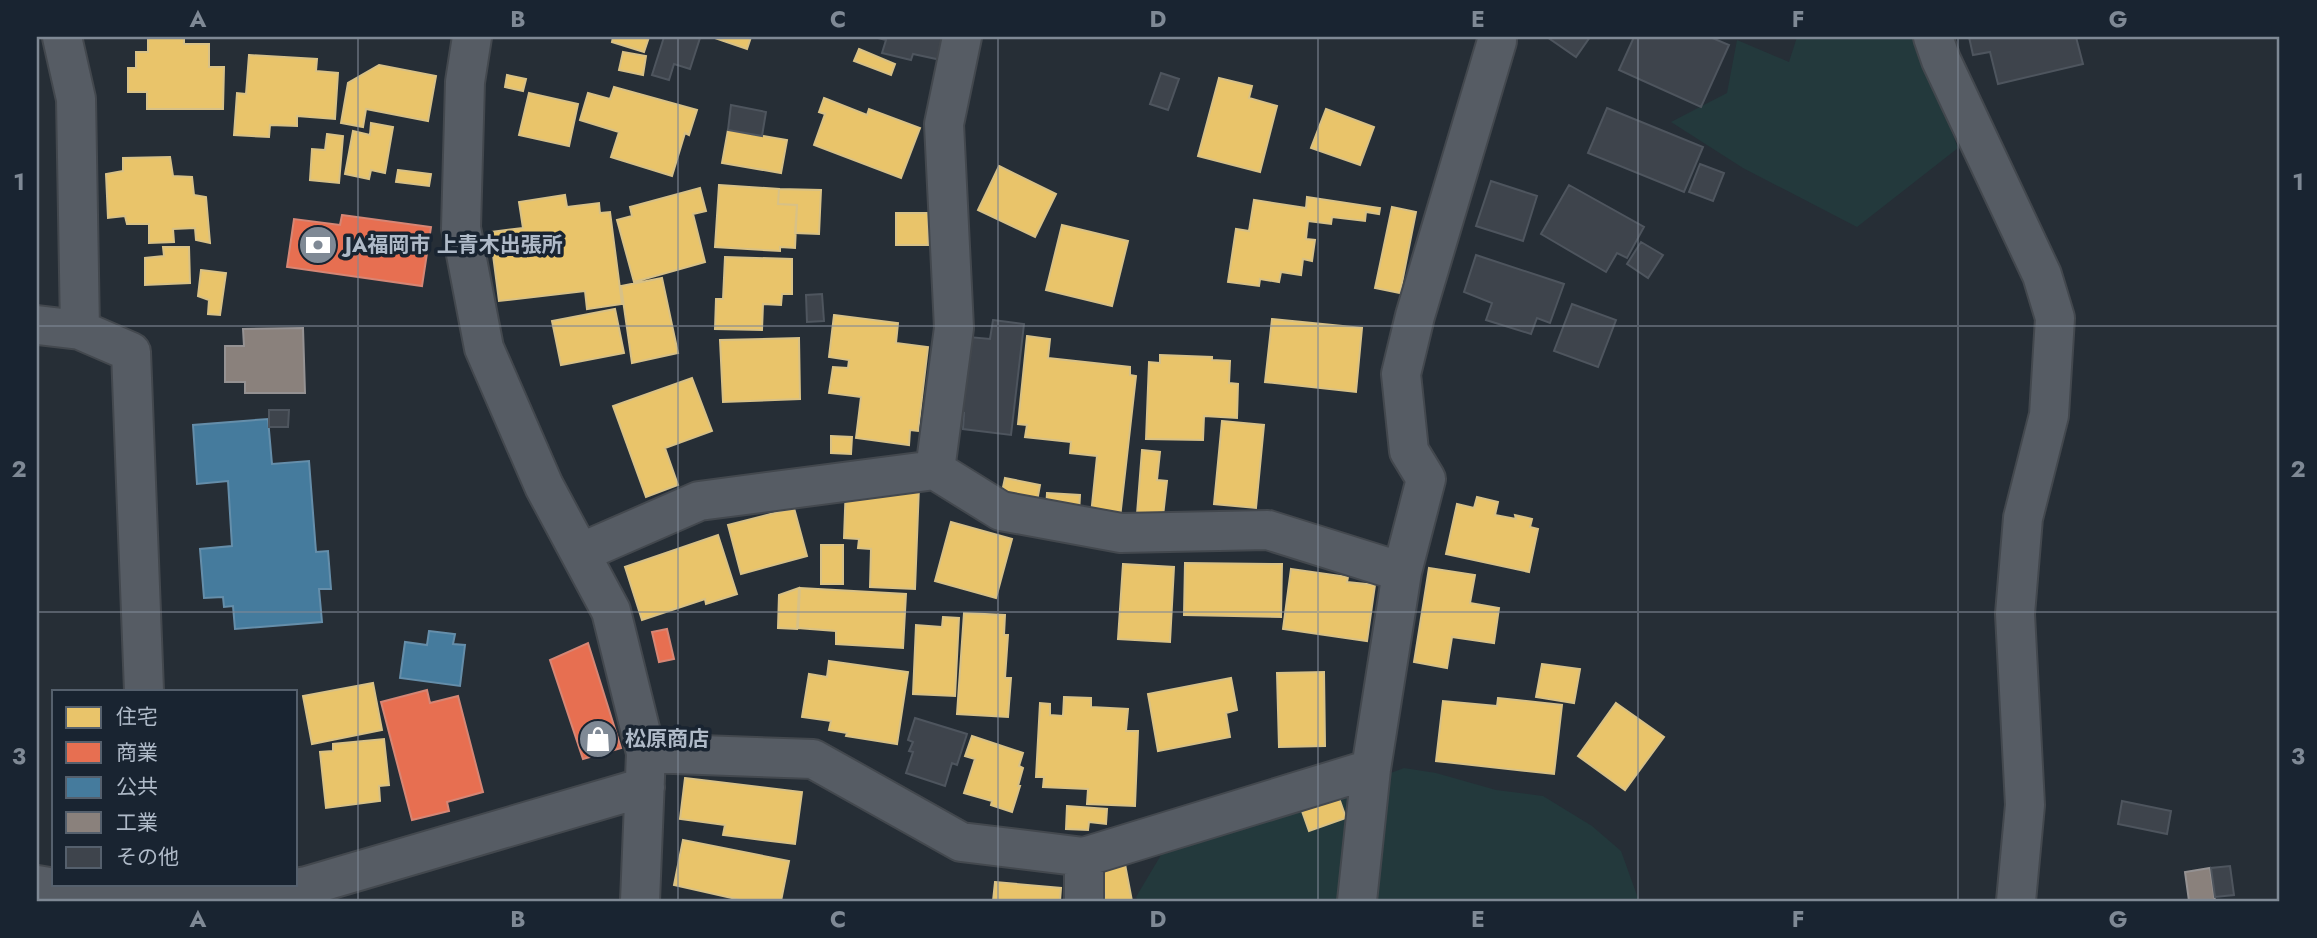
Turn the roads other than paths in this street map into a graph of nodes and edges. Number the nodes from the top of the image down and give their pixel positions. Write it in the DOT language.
graph roads {
  1 [pos="62,37"];
  2 [pos="472,37"];
  3 [pos="962,37"];
  4 [pos="1933,37"];
  5 [pos="1499,38"];
  6 [pos="37,325"];
  7 [pos="80,330"];
  8 [pos="935,470"];
  9 [pos="580,553"];
  10 [pos="1402,572"];
  11 [pos="144,690"];
  12 [pos="1371,769"];
  13 [pos="646,770"];
  14 [pos="1084,857"];
  15 [pos="37,885"];
  16 [pos="133,901"];
  17 [pos="150,901"];
  18 [pos="640,901"];
  19 [pos="1084,901"];
  20 [pos="1357,901"];
  21 [pos="2015,901"];
  1 -- 7 [label="street"];
  2 -- 9 [label="street"];
  3 -- 8 [label="street"];
  4 -- 21 [label="street"];
  5 -- 10 [label="street"];
  6 -- 7 [label="street"];
  7 -- 11 [label="street"];
  8 -- 9 [label="street"];
  8 -- 10 [label="street"];
  9 -- 13 [label="street"];
  10 -- 12 [label="street"];
  12 -- 14 [label="street"];
  12 -- 20 [label="street"];
  13 -- 14 [label="street"];
  13 -- 17 [label="street"];
  13 -- 18 [label="street"];
  14 -- 19 [label="street"];
  15 -- 16 [label="street"];
}
